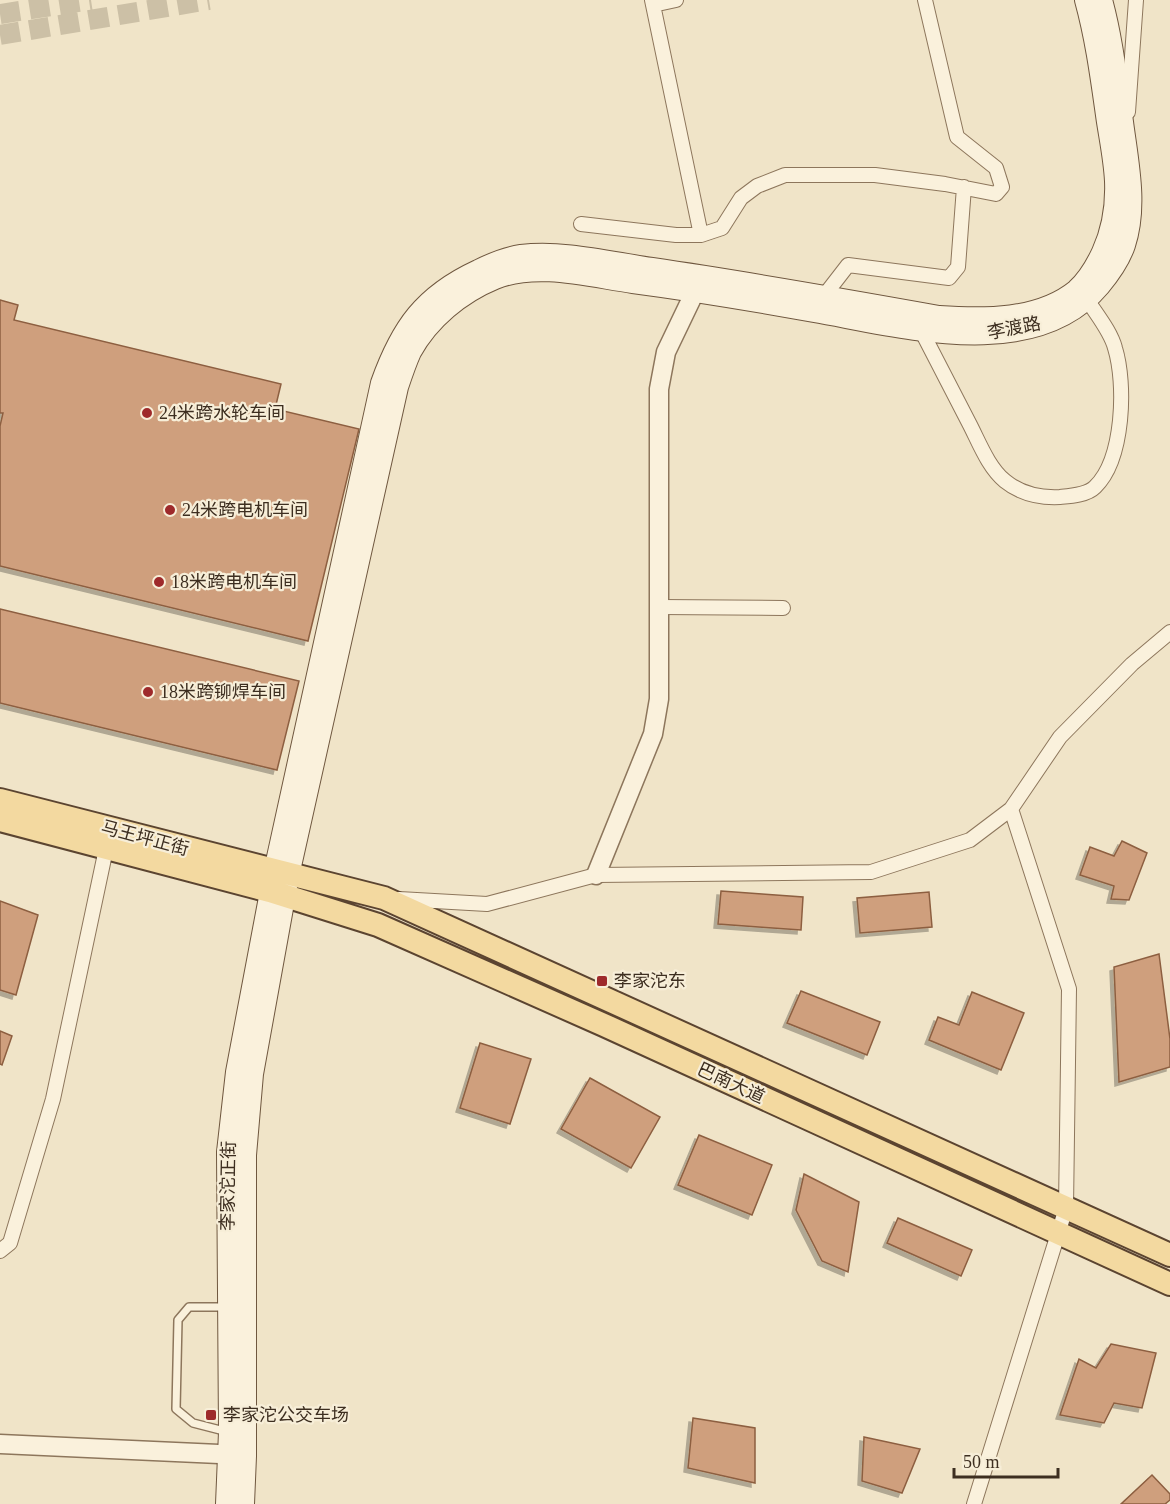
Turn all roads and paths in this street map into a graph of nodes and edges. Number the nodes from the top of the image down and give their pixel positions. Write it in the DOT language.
graph roads {
  1 [pos="676,0"];
  2 [pos="925,0"];
  3 [pos="1085,0"];
  4 [pos="1102,0"];
  5 [pos="1136,0"];
  6 [pos="652,2"];
  7 [pos="1125,144"];
  8 [pos="964,188"];
  9 [pos="581,224"];
  10 [pos="700,235"];
  11 [pos="698,283"];
  12 [pos="824,296"];
  13 [pos="1088,301"];
  14 [pos="921,330"];
  15 [pos="660,608"];
  16 [pos="783,608"];
  17 [pos="1170,632"];
  18 [pos="0,800"];
  19 [pos="1011,809"];
  20 [pos="0,820"];
  21 [pos="106,849"];
  22 [pos="596,875"];
  23 [pos="280,883"];
  24 [pos="384,898"];
  25 [pos="1066,1208"];
  26 [pos="1058,1234"];
  27 [pos="0,1251"];
  28 [pos="1170,1255"];
  29 [pos="1170,1284"];
  30 [pos="237,1306"];
  31 [pos="229,1432"];
  32 [pos="0,1444"];
  33 [pos="237,1455"];
  34 [pos="226,1504"];
  35 [pos="244,1504"];
  36 [pos="974,1504"];
  1 -- 6 [label="street"];
  2 -- 8 [label="street"];
  3 -- 12 [label="main road, 李渡路"];
  4 -- 7 [label="main road, 李渡路"];
  5 -- 7 [label="street"];
  6 -- 10 [label="street"];
  7 -- 13 [label="main road, 李渡路"];
  8 -- 10 [label="street"];
  8 -- 12 [label="street"];
  9 -- 10 [label="street"];
  11 -- 12 [label="main road, 李渡路"];
  11 -- 14 [label="main road, 李渡路"];
  11 -- 15 [label="street"];
  11 -- 23 [label="main road, 李家沱正街"];
  13 -- 14 [label="main road, 李渡路"];
  13 -- 14 [label="street"];
  15 -- 16 [label="street"];
  15 -- 22 [label="street"];
  17 -- 19 [label="street"];
  18 -- 23 [label="main road, 马王坪正街"];
  19 -- 22 [label="street"];
  19 -- 25 [label="street"];
  20 -- 21 [label="main road, 马王坪正街"];
  21 -- 23 [label="main road, 马王坪正街"];
  21 -- 27 [label="street"];
  22 -- 24 [label="street"];
  23 -- 24 [label="main road, 巴南大道"];
  23 -- 26 [label="main road, 巴南大道"];
  23 -- 30 [label="main road, 李家沱正街"];
  24 -- 25 [label="main road, 巴南大道"];
  25 -- 26 [label="street"];
  25 -- 28 [label="main road, 巴南大道"];
  26 -- 29 [label="main road, 巴南大道"];
  26 -- 36 [label="street"];
  30 -- 31 [label="main road, 李家沱正街"];
  30 -- 31 [label="lane"];
  30 -- 33 [label="main road, 李家沱正街"];
  31 -- 33 [label="main road, 李家沱正街"];
  32 -- 33 [label="street"];
  33 -- 34 [label="main road, 李家沱正街"];
  33 -- 35 [label="main road, 李家沱正街"];
}
